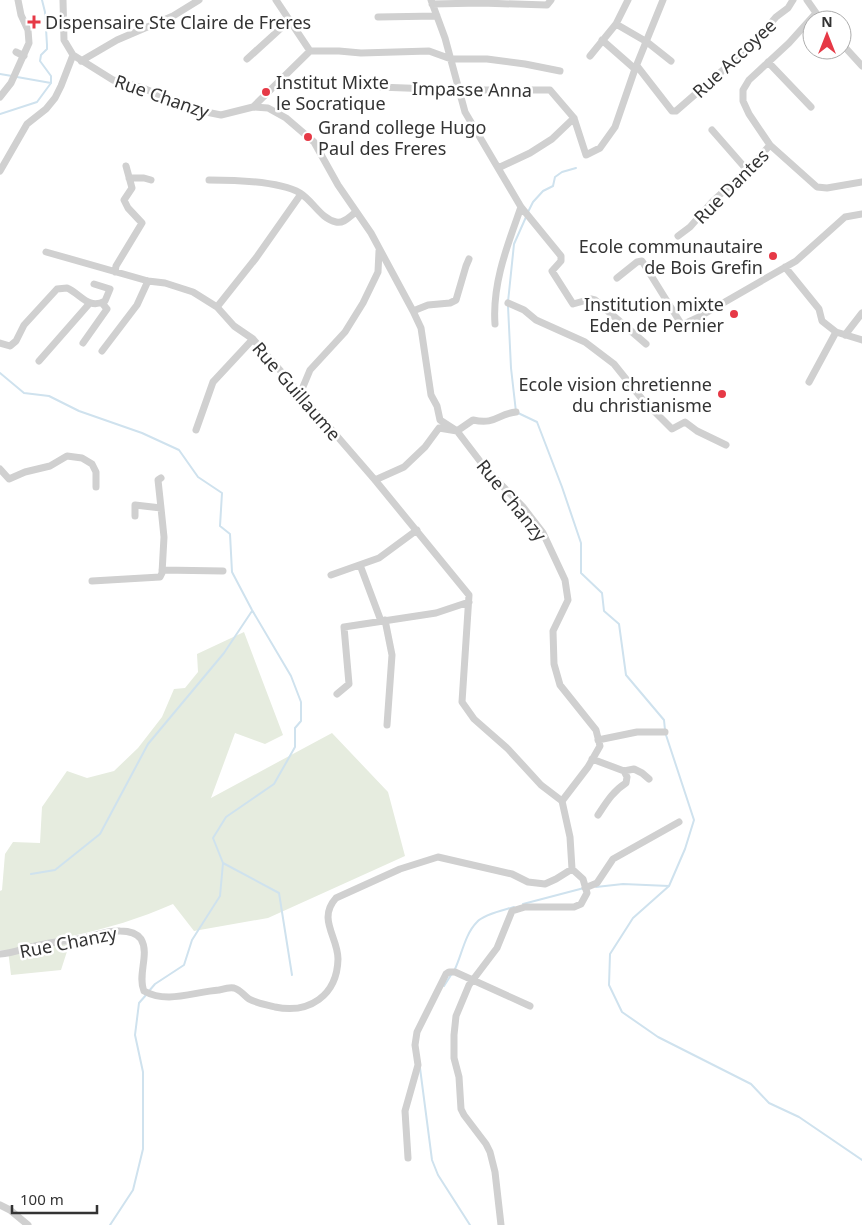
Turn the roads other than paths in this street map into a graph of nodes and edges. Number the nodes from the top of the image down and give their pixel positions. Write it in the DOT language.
graph roads {
  1 [pos="18,0"];
  2 [pos="62,0"];
  3 [pos="199,0"];
  4 [pos="276,0"];
  5 [pos="551,0"];
  6 [pos="663,0"];
  7 [pos="794,0"];
  8 [pos="625,1"];
  9 [pos="432,2"];
  10 [pos="378,16"];
  11 [pos="437,16"];
  12 [pos="290,20"];
  13 [pos="616,24"];
  14 [pos="802,27"];
  15 [pos="602,40"];
  16 [pos="647,42"];
  17 [pos="310,51"];
  18 [pos="16,52"];
  19 [pos="852,55"];
  20 [pos="24,56"];
  21 [pos="73,56"];
  22 [pos="590,56"];
  23 [pos="451,59"];
  24 [pos="247,60"];
  25 [pos="80,61"];
  26 [pos="671,61"];
  27 [pos="768,62"];
  28 [pos="862,66"];
  29 [pos="636,67"];
  30 [pos="560,71"];
  31 [pos="3,88"];
  32 [pos="378,88"];
  33 [pos="460,90"];
  34 [pos="0,97"];
  35 [pos="253,107"];
  36 [pos="811,107"];
  37 [pos="574,118"];
  38 [pos="712,130"];
  39 [pos="770,145"];
  40 [pos="126,166"];
  41 [pos="1,168"];
  42 [pos="498,168"];
  43 [pos="747,170"];
  44 [pos="129,178"];
  45 [pos="151,180"];
  46 [pos="209,180"];
  47 [pos="862,182"];
  48 [pos="301,194"];
  49 [pos="521,206"];
  50 [pos="356,212"];
  51 [pos="862,214"];
  52 [pos="678,236"];
  53 [pos="379,251"];
  54 [pos="46,252"];
  55 [pos="469,259"];
  56 [pos="786,267"];
  57 [pos="115,272"];
  58 [pos="617,278"];
  59 [pos="148,282"];
  60 [pos="94,284"];
  61 [pos="102,303"];
  62 [pos="508,303"];
  63 [pos="89,304"];
  64 [pos="216,307"];
  65 [pos="413,311"];
  66 [pos="862,313"];
  67 [pos="496,324"];
  68 [pos="836,332"];
  69 [pos="845,335"];
  70 [pos="253,339"];
  71 [pos="862,340"];
  72 [pos="0,343"];
  73 [pos="84,343"];
  74 [pos="646,344"];
  75 [pos="102,351"];
  76 [pos="39,361"];
  77 [pos="809,382"];
  78 [pos="300,394"];
  79 [pos="516,412"];
  80 [pos="196,430"];
  81 [pos="457,431"];
  82 [pos="726,445"];
  83 [pos="0,469"];
  84 [pos="161,478"];
  85 [pos="375,480"];
  86 [pos="96,487"];
  87 [pos="161,508"];
  88 [pos="135,516"];
  89 [pos="417,530"];
  90 [pos="360,565"];
  91 [pos="162,570"];
  92 [pos="223,571"];
  93 [pos="331,575"];
  94 [pos="92,581"];
  95 [pos="469,599"];
  96 [pos="383,621"];
  97 [pos="337,694"];
  98 [pos="387,725"];
  99 [pos="665,732"];
  100 [pos="598,740"];
  101 [pos="592,759"];
  102 [pos="624,771"];
  103 [pos="650,780"];
  104 [pos="562,801"];
  105 [pos="598,815"];
  106 [pos="679,822"];
  107 [pos="572,869"];
  108 [pos="586,888"];
  109 [pos="0,954"];
  110 [pos="472,980"];
  111 [pos="530,1006"];
  112 [pos="408,1158"];
  113 [pos="0,1205"];
  114 [pos="28,1225"];
  115 [pos="501,1225"];
  1 -- 20 [label="street"];
  2 -- 21 [label="street"];
  3 -- 25 [label="street"];
  4 -- 12 [label="street"];
  5 -- 9 [label="street"];
  6 -- 16 [label="street"];
  7 -- 29 [label="street, Rue Accoyee"];
  8 -- 13 [label="street"];
  9 -- 11 [label="street"];
  10 -- 11 [label="street"];
  11 -- 23 [label="street"];
  12 -- 17 [label="street"];
  12 -- 24 [label="street"];
  13 -- 15 [label="street"];
  13 -- 16 [label="street"];
  14 -- 27 [label="street"];
  15 -- 22 [label="street"];
  15 -- 29 [label="street"];
  16 -- 26 [label="street"];
  16 -- 29 [label="street"];
  17 -- 23 [label="street"];
  17 -- 35 [label="street"];
  18 -- 20 [label="street"];
  19 -- 28 [label="street"];
  20 -- 31 [label="street"];
  21 -- 25 [label="street, Rue Chanzy"];
  21 -- 41 [label="street"];
  23 -- 30 [label="street"];
  23 -- 33 [label="street"];
  25 -- 35 [label="street, Rue Chanzy"];
  27 -- 36 [label="street"];
  27 -- 39 [label="street"];
  29 -- 37 [label="street, Impasse Anna"];
  31 -- 34 [label="street"];
  32 -- 33 [label="street, Impasse Anna"];
  33 -- 37 [label="street, Impasse Anna"];
  33 -- 42 [label="street"];
  35 -- 50 [label="street, Rue Chanzy"];
  37 -- 42 [label="street"];
  38 -- 43 [label="street"];
  39 -- 43 [label="street, Rue Dantes"];
  39 -- 47 [label="street, Rue Dantes"];
  40 -- 44 [label="street"];
  42 -- 49 [label="street"];
  43 -- 52 [label="street, Rue Dantes"];
  44 -- 45 [label="street"];
  44 -- 57 [label="street"];
  46 -- 48 [label="street"];
  48 -- 50 [label="street"];
  48 -- 64 [label="street"];
  49 -- 67 [label="street"];
  49 -- 74 [label="street"];
  50 -- 53 [label="street, Rue Chanzy"];
  51 -- 56 [label="street"];
  53 -- 65 [label="street, Rue Chanzy"];
  53 -- 78 [label="street"];
  54 -- 57 [label="street, Rue Guillaume"];
  55 -- 65 [label="street"];
  56 -- 58 [label="street"];
  56 -- 68 [label="street"];
  57 -- 59 [label="street, Rue Guillaume"];
  59 -- 64 [label="street, Rue Guillaume"];
  59 -- 75 [label="street"];
  60 -- 61 [label="street"];
  61 -- 63 [label="street"];
  61 -- 73 [label="street"];
  62 -- 82 [label="street"];
  63 -- 72 [label="street"];
  63 -- 76 [label="street"];
  64 -- 70 [label="street, Rue Guillaume"];
  65 -- 81 [label="street, Rue Chanzy"];
  66 -- 69 [label="street"];
  68 -- 69 [label="street"];
  68 -- 77 [label="street"];
  69 -- 71 [label="street"];
  70 -- 78 [label="street, Rue Guillaume"];
  70 -- 80 [label="street"];
  78 -- 85 [label="street, Rue Guillaume"];
  79 -- 81 [label="street"];
  81 -- 85 [label="street"];
  81 -- 100 [label="street, Rue Chanzy"];
  83 -- 86 [label="street"];
  84 -- 87 [label="street"];
  85 -- 89 [label="street, Rue Guillaume"];
  87 -- 88 [label="street"];
  87 -- 91 [label="street"];
  89 -- 90 [label="street"];
  89 -- 95 [label="street, Rue Guillaume"];
  90 -- 93 [label="street"];
  90 -- 96 [label="street"];
  91 -- 92 [label="street"];
  91 -- 94 [label="street"];
  95 -- 96 [label="street"];
  95 -- 104 [label="street"];
  96 -- 97 [label="street"];
  96 -- 98 [label="street"];
  99 -- 100 [label="street"];
  100 -- 101 [label="street"];
  101 -- 102 [label="street"];
  101 -- 104 [label="street"];
  102 -- 103 [label="street"];
  102 -- 105 [label="street"];
  104 -- 107 [label="street"];
  106 -- 108 [label="street"];
  107 -- 108 [label="street"];
  107 -- 109 [label="street, Rue Chanzy"];
  108 -- 110 [label="street"];
  110 -- 111 [label="street"];
  110 -- 112 [label="street"];
  110 -- 115 [label="street"];
  113 -- 114 [label="street"];
}
